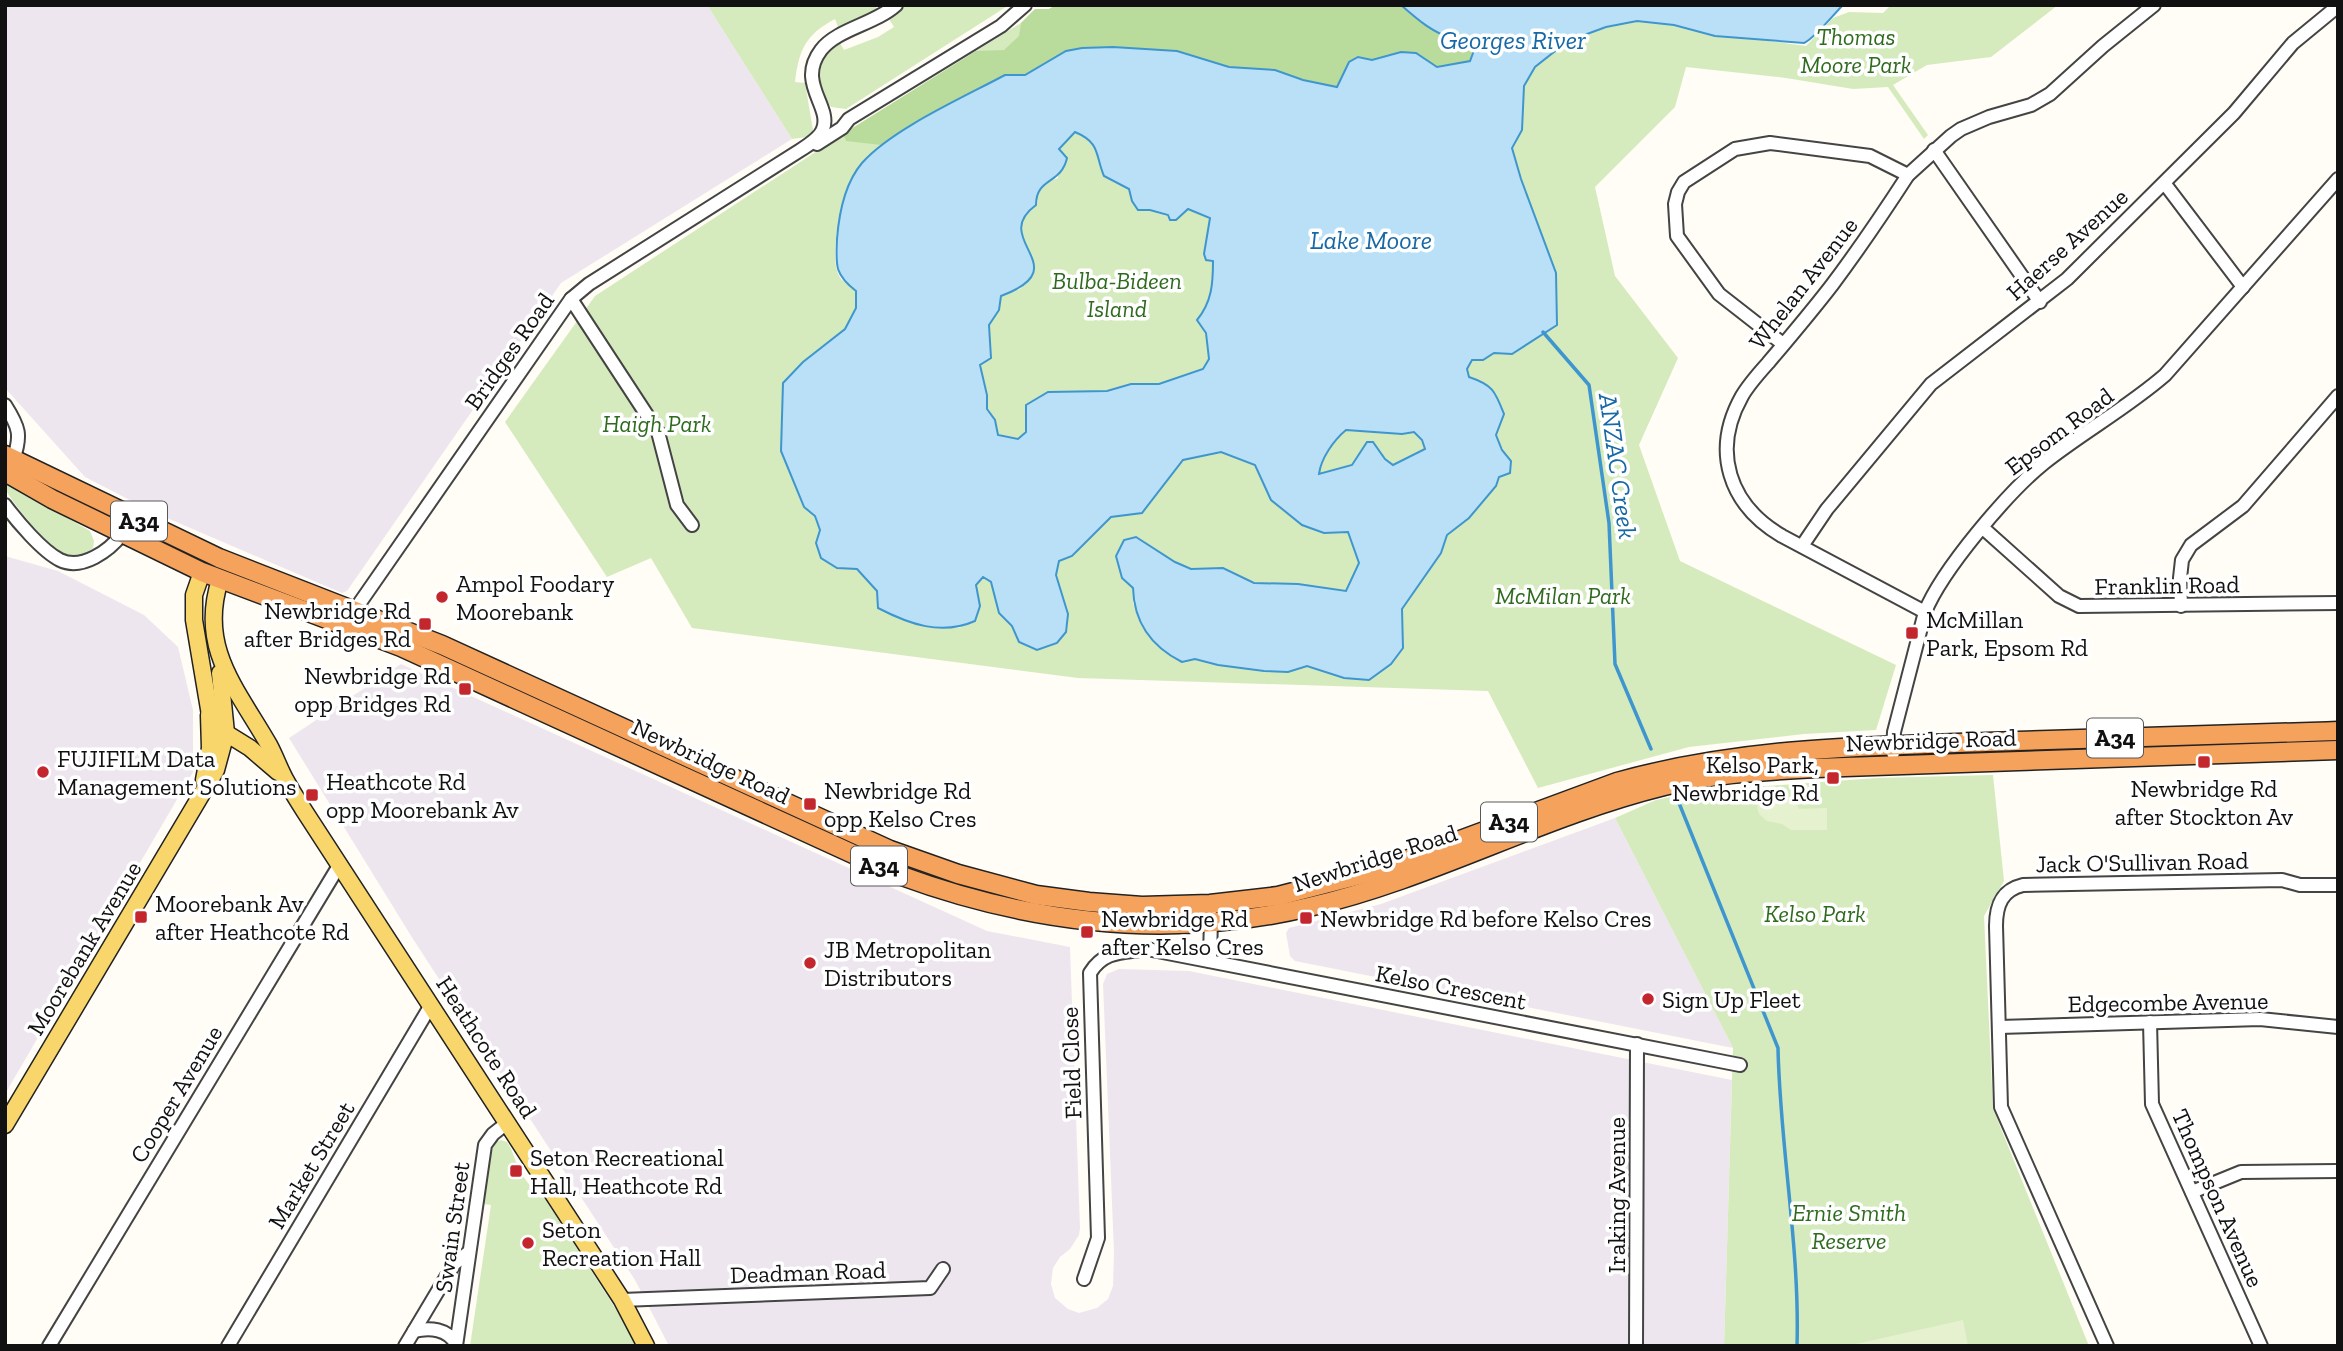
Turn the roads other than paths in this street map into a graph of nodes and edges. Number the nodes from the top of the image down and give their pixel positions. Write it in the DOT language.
graph roads {
  1 [pos="896,5"];
  2 [pos="1025,5"];
  3 [pos="2154,5"];
  4 [pos="2338,6"];
  5 [pos="823,111"];
  6 [pos="849,119"];
  7 [pos="810,143"];
  8 [pos="1934,150"];
  9 [pos="1908,175"];
  10 [pos="2338,179"];
  11 [pos="2165,184"];
  12 [pos="2243,287"];
  13 [pos="571,299"];
  14 [pos="2040,302"];
  15 [pos="1783,344"];
  16 [pos="2338,396"];
  17 [pos="5,405"];
  18 [pos="8,462"];
  19 [pos="5,505"];
  20 [pos="692,525"];
  21 [pos="1983,528"];
  22 [pos="122,534"];
  23 [pos="1802,546"];
  24 [pos="223,560"];
  25 [pos="202,572"];
  26 [pos="220,579"];
  27 [pos="2338,603"];
  28 [pos="2181,606"];
  29 [pos="1925,612"];
  30 [pos="350,618"];
  31 [pos="218,654"];
  32 [pos="209,709"];
  33 [pos="228,731"];
  34 [pos="2338,731"];
  35 [pos="264,737"];
  36 [pos="1893,745"];
  37 [pos="216,749"];
  38 [pos="2338,750"];
  39 [pos="1894,766"];
  40 [pos="1685,773"];
  41 [pos="284,777"];
  42 [pos="1643,783"];
  43 [pos="340,864"];
  44 [pos="2338,885"];
  45 [pos="1210,904"];
  46 [pos="1211,923"];
  47 [pos="1210,961"];
  48 [pos="431,1006"];
  49 [pos="2150,1022"];
  50 [pos="1999,1027"];
  51 [pos="2338,1027"];
  52 [pos="1637,1044"];
  53 [pos="1740,1065"];
  54 [pos="507,1123"];
  55 [pos="5,1125"];
  56 [pos="2338,1171"];
  57 [pos="2192,1192"];
  58 [pos="469,1252"];
  59 [pos="943,1269"];
  60 [pos="1084,1279"];
  61 [pos="622,1300"];
  62 [pos="414,1331"];
  63 [pos="456,1345"];
  64 [pos="49,1346"];
  65 [pos="228,1346"];
  66 [pos="405,1346"];
  67 [pos="646,1346"];
  68 [pos="1636,1346"];
  69 [pos="2108,1346"];
  70 [pos="2261,1346"];
  1 -- 5 [label="street"];
  2 -- 6 [label="street, Bridges Road"];
  3 -- 8 [label="street, Whelan Avenue"];
  4 -- 11 [label="street, Haerse Avenue"];
  5 -- 6 [label="street"];
  5 -- 7 [label="street"];
  6 -- 7 [label="street, Bridges Road"];
  7 -- 13 [label="street, Bridges Road"];
  8 -- 9 [label="street, Whelan Avenue"];
  8 -- 14 [label="street"];
  9 -- 15 [label="street, Whelan Avenue"];
  9 -- 15 [label="street"];
  10 -- 12 [label="street, Epsom Road"];
  11 -- 12 [label="street"];
  11 -- 14 [label="street, Haerse Avenue"];
  12 -- 21 [label="street, Epsom Road"];
  13 -- 20 [label="street"];
  13 -- 30 [label="street, Bridges Road"];
  14 -- 23 [label="street, Haerse Avenue"];
  15 -- 23 [label="street, Whelan Avenue"];
  16 -- 28 [label="street"];
  17 -- 18 [label="street"];
  18 -- 22 [label="highway, Newbridge Road / A34"];
  18 -- 24 [label="highway, Newbridge Road / A34"];
  19 -- 22 [label="street"];
  21 -- 28 [label="street, Franklin Road"];
  21 -- 29 [label="street, Epsom Road"];
  22 -- 25 [label="highway, Newbridge Road / A34"];
  23 -- 29 [label="street, Whelan Avenue"];
  24 -- 25 [label="highway"];
  24 -- 26 [label="highway, Heathcote Road"];
  24 -- 30 [label="highway, Newbridge Road / A34"];
  25 -- 26 [label="highway, Newbridge Road / A34"];
  25 -- 32 [label="main road, Heathcote Road"];
  26 -- 30 [label="highway, Newbridge Road / A34"];
  26 -- 31 [label="main road, Heathcote Road"];
  27 -- 28 [label="street, Franklin Road"];
  29 -- 36 [label="street, Epsom Road"];
  30 -- 45 [label="highway, Newbridge Road / A34"];
  30 -- 46 [label="highway, Newbridge Road / A34"];
  31 -- 33 [label="main road, Moorebank Avenue"];
  31 -- 35 [label="main road, Heathcote Road"];
  32 -- 33 [label="main road, Heathcote Road"];
  32 -- 37 [label="main road, Moorebank Avenue"];
  33 -- 35 [label="main road"];
  33 -- 37 [label="main road, Moorebank Avenue"];
  33 -- 41 [label="main road, Heathcote Road"];
  34 -- 36 [label="highway, Newbridge Road / A34"];
  35 -- 41 [label="main road, Heathcote Road"];
  36 -- 39 [label="street, Epsom Road"];
  36 -- 40 [label="highway, Newbridge Road / A34"];
  37 -- 55 [label="main road, Moorebank Avenue"];
  38 -- 39 [label="highway, Newbridge Road / A34"];
  39 -- 40 [label="highway, Newbridge Road / A34"];
  40 -- 42 [label="highway, Newbridge Road / A34"];
  41 -- 43 [label="main road, Heathcote Road"];
  42 -- 45 [label="highway, Newbridge Road / A34"];
  42 -- 46 [label="highway, Newbridge Road / A34"];
  43 -- 48 [label="main road, Heathcote Road"];
  43 -- 64 [label="street, Cooper Avenue"];
  44 -- 50 [label="street, Jack O'Sullivan Road"];
  45 -- 46 [label="street"];
  46 -- 47 [label="street"];
  47 -- 52 [label="street, Kelso Crescent"];
  47 -- 60 [label="street, Field Close"];
  48 -- 54 [label="main road, Heathcote Road"];
  48 -- 65 [label="street, Market Street"];
  49 -- 50 [label="street, Edgecombe Avenue"];
  49 -- 51 [label="street, Edgecombe Avenue"];
  49 -- 57 [label="street, Thompson Avenue"];
  50 -- 69 [label="street, Jack O'Sullivan Road"];
  52 -- 53 [label="street, Kelso Crescent"];
  52 -- 68 [label="street, Iraking Avenue"];
  54 -- 58 [label="street, Swain Street"];
  54 -- 61 [label="main road, Heathcote Road"];
  56 -- 57 [label="street"];
  57 -- 70 [label="street, Thompson Avenue"];
  58 -- 62 [label="street"];
  58 -- 63 [label="street, Swain Street"];
  59 -- 61 [label="street, Deadman Road"];
  61 -- 67 [label="main road, Heathcote Road"];
  62 -- 63 [label="street"];
  62 -- 66 [label="street"];
}
